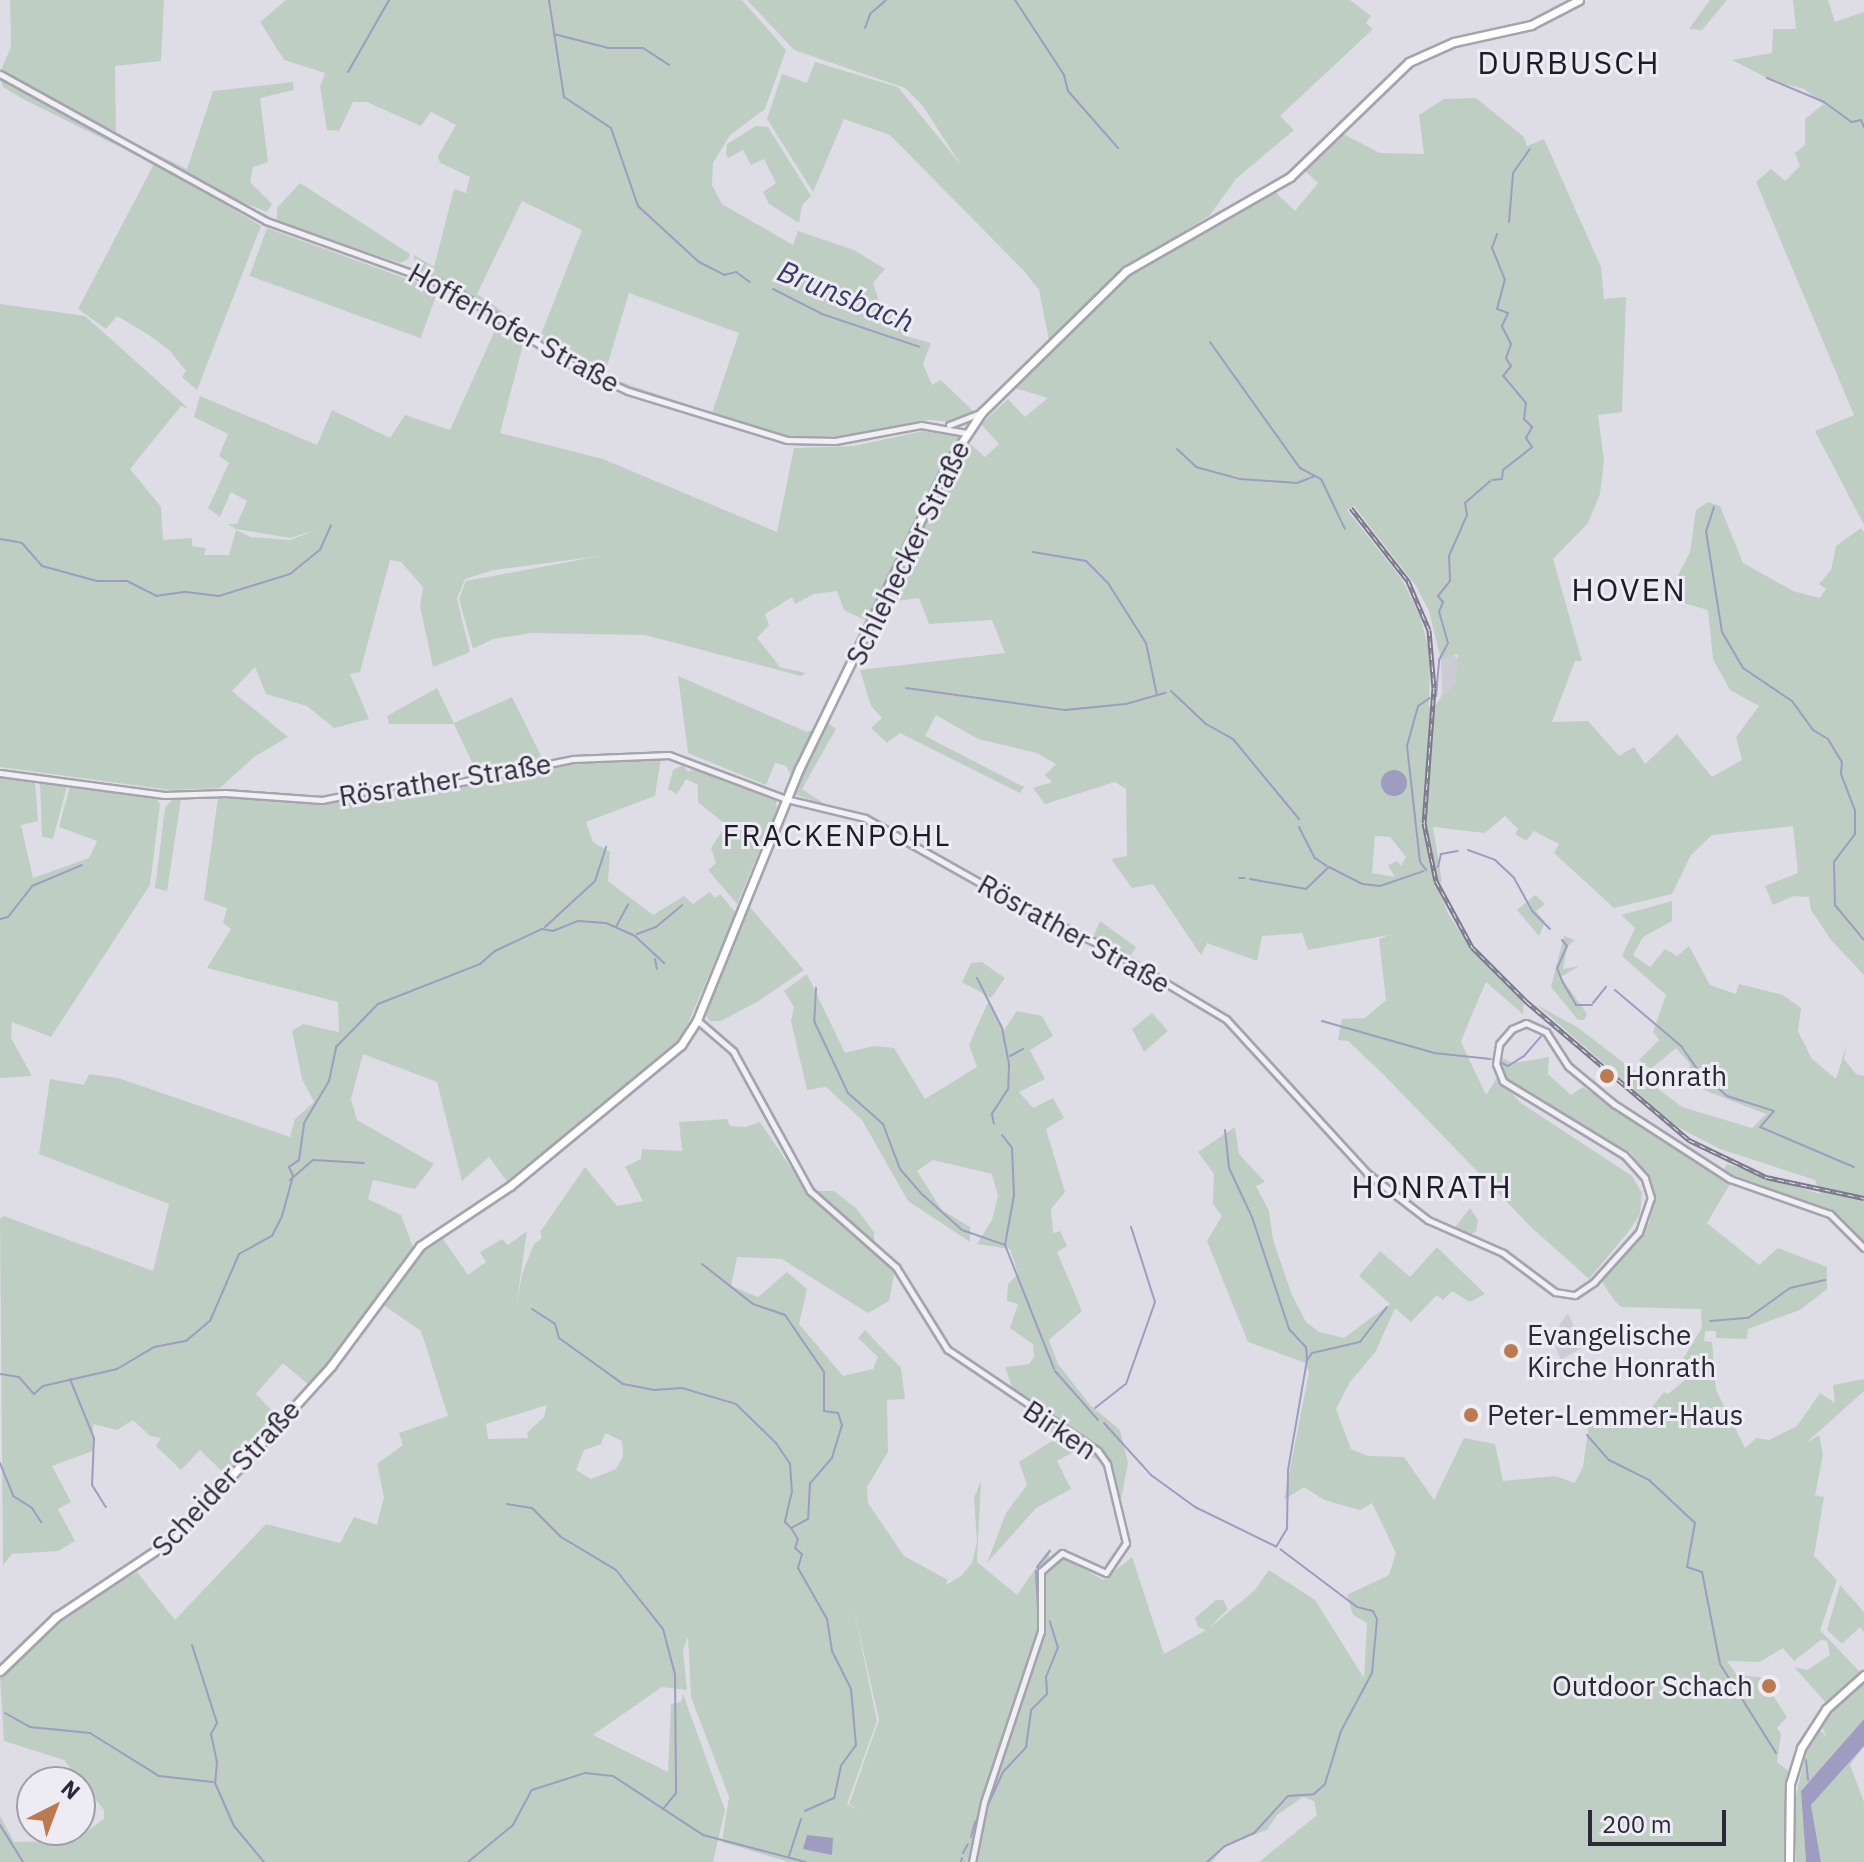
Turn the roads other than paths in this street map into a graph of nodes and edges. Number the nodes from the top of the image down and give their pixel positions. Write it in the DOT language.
graph roads {
  1 [pos="1579,0"];
  2 [pos="0,74"];
  3 [pos="982,412"];
  4 [pos="944,426"];
  5 [pos="966,433"];
  6 [pos="0,773"];
  7 [pos="786,799"];
  8 [pos="697,1020"];
  9 [pos="1864,1248"];
  10 [pos="0,1671"];
  11 [pos="1864,1675"];
  12 [pos="972,1862"];
  13 [pos="1789,1862"];
  1 -- 3 [label="main road, Schlehecker Straße"];
  2 -- 4 [label="street, Hofferhofer Straße"];
  3 -- 4 [label="street"];
  3 -- 5 [label="main road, Schlehecker Straße"];
  4 -- 5 [label="street, Hofferhofer Straße"];
  5 -- 7 [label="main road, Schlehecker Straße"];
  6 -- 7 [label="street, Rösrather Straße"];
  7 -- 8 [label="main road, Schlehecker Straße"];
  7 -- 9 [label="street, Rösrather Straße"];
  8 -- 10 [label="main road, Scheider Straße"];
  8 -- 12 [label="street, Birken"];
  11 -- 13 [label="main road"];
}
